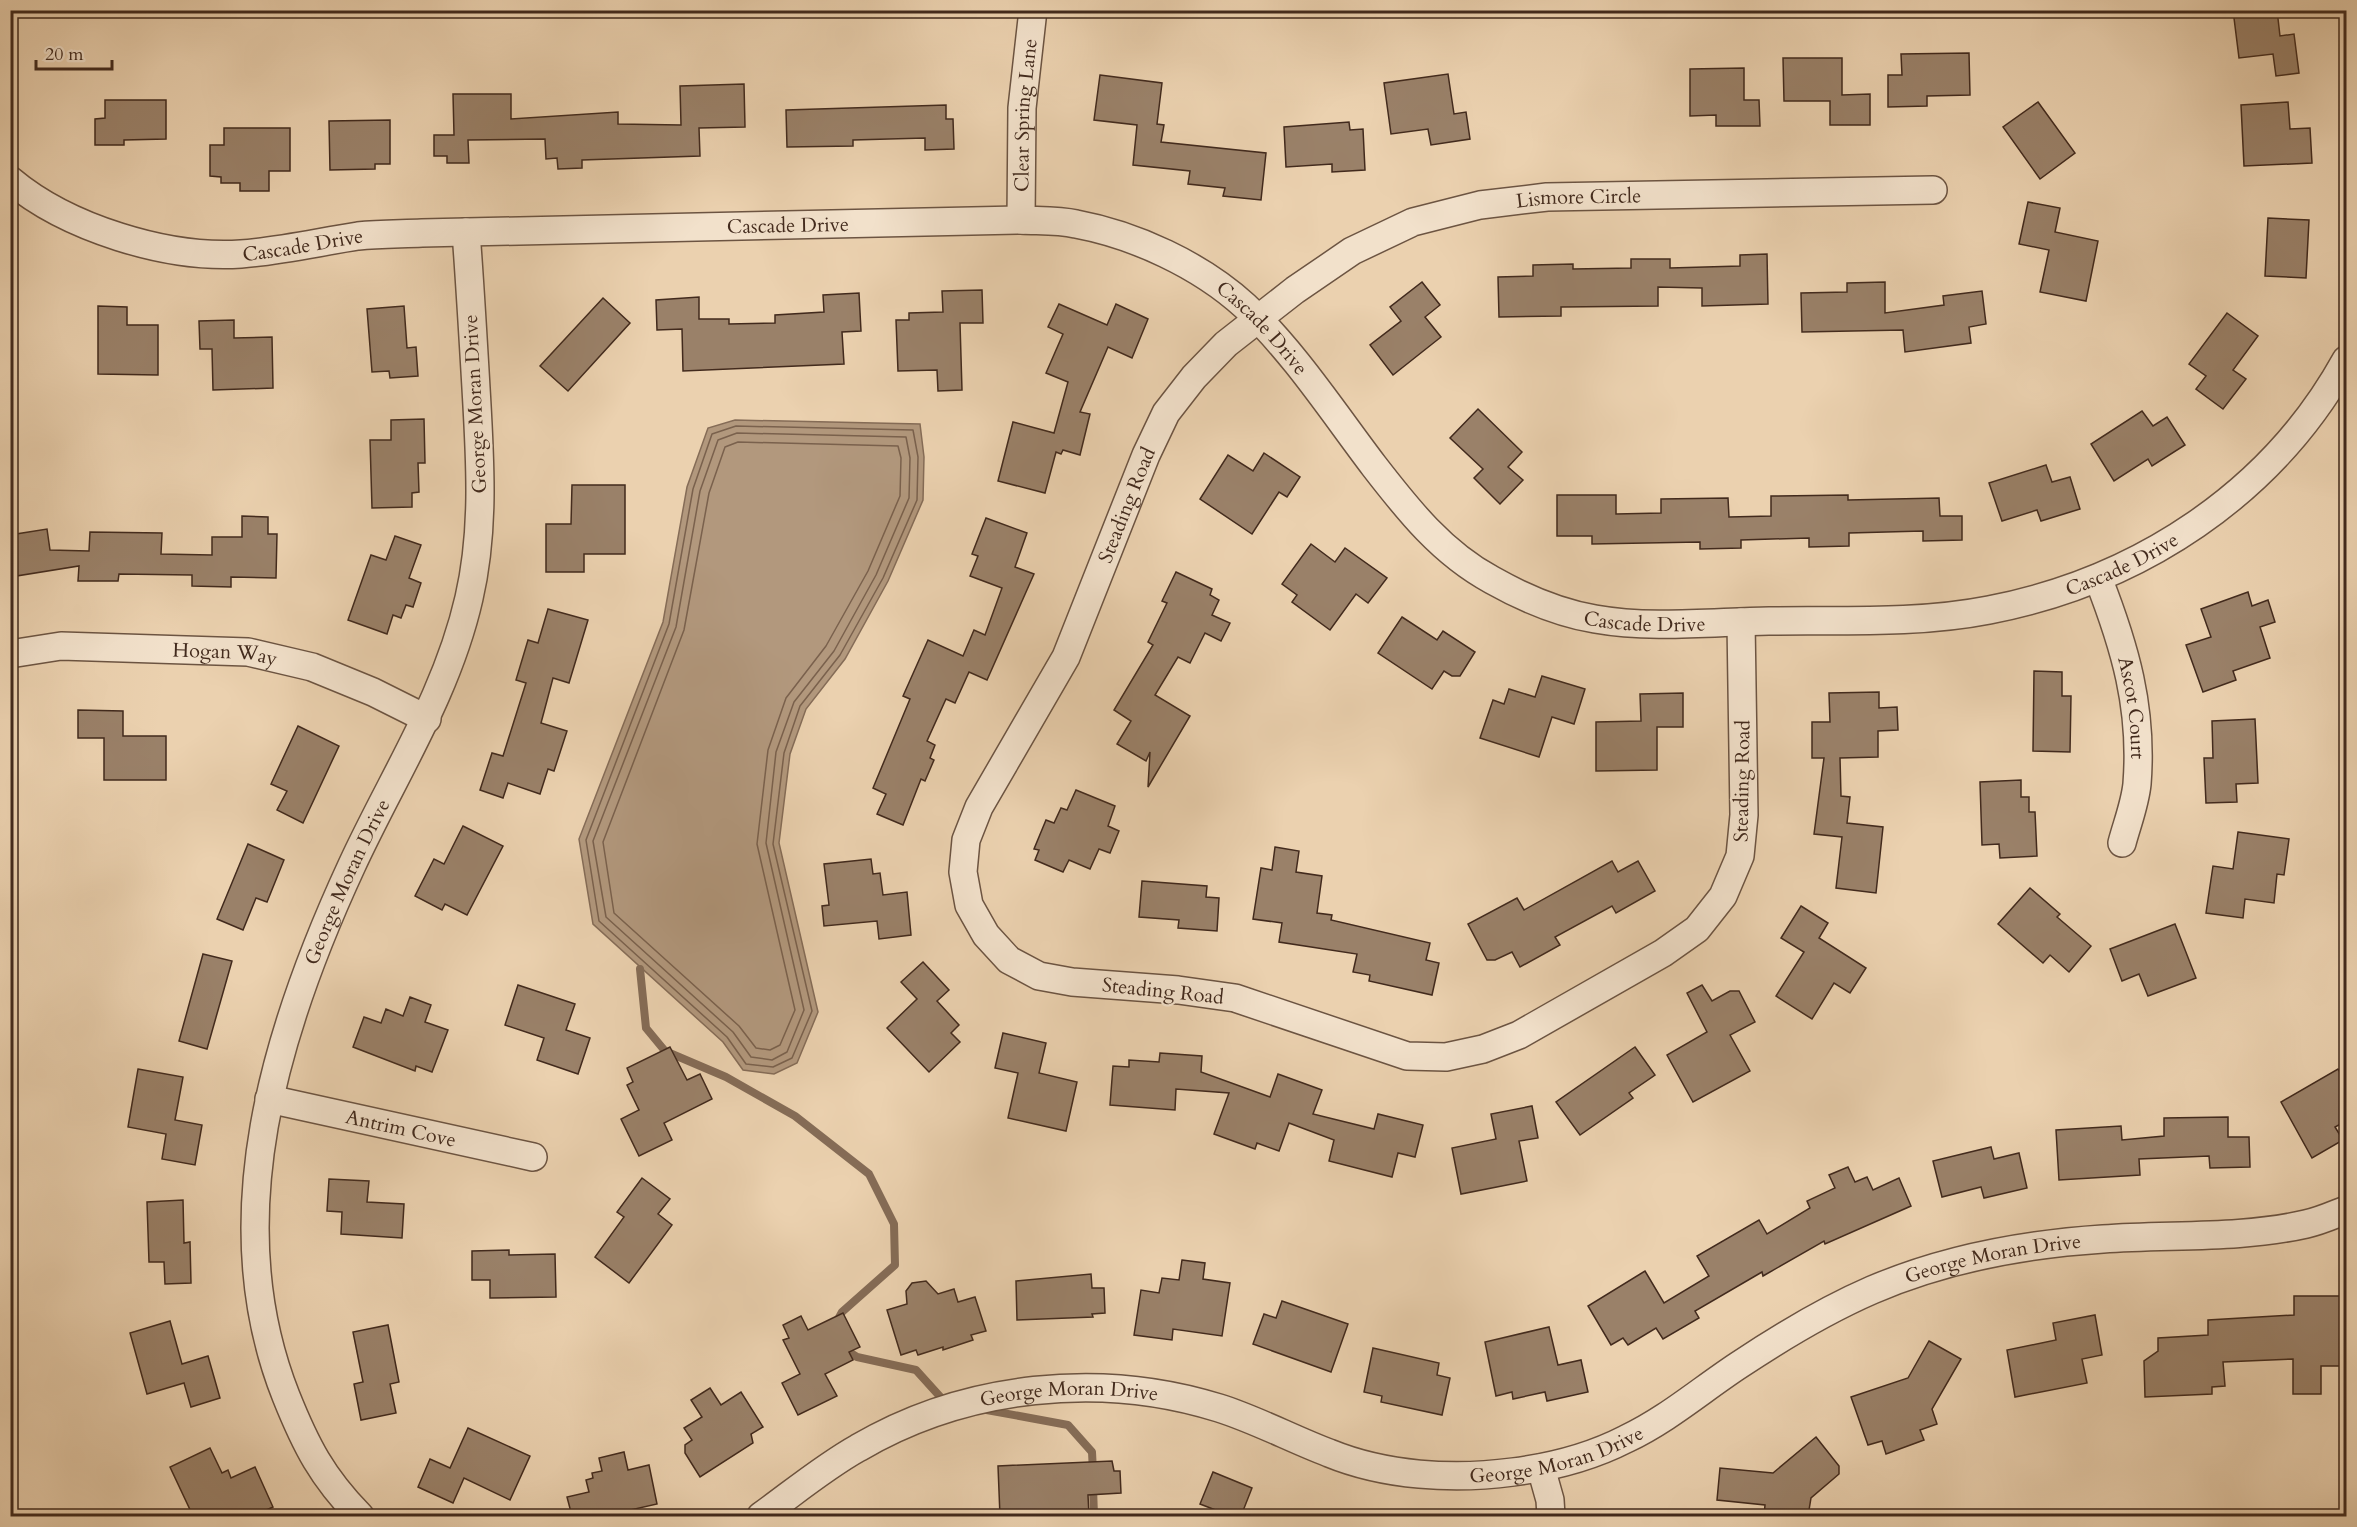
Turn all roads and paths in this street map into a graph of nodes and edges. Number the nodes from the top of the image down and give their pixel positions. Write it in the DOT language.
graph roads {
  1 [pos="1033,10"];
  2 [pos="10,180"];
  3 [pos="1933,190"];
  4 [pos="1021,220"];
  5 [pos="466,232"];
  6 [pos="1258,320"];
  7 [pos="2344,369"];
  8 [pos="2098,578"];
  9 [pos="1741,622"];
  10 [pos="10,654"];
  11 [pos="427,719"];
  12 [pos="2122,843"];
  13 [pos="269,1099"];
  14 [pos="533,1157"];
  15 [pos="2346,1210"];
  16 [pos="1541,1468"];
  17 [pos="360,1516"];
  18 [pos="761,1516"];
  19 [pos="1551,1516"];
  1 -- 4 [label="street, Clear Spring Lane"];
  2 -- 5 [label="street, Cascade Drive"];
  3 -- 6 [label="street, Lismore Circle"];
  4 -- 5 [label="street, Cascade Drive"];
  4 -- 6 [label="street, Cascade Drive"];
  5 -- 11 [label="street, George Moran Drive"];
  6 -- 9 [label="street, Cascade Drive"];
  6 -- 9 [label="street, Steading Road"];
  7 -- 8 [label="street, Cascade Drive"];
  8 -- 9 [label="street, Cascade Drive"];
  8 -- 12 [label="street, Ascot Court"];
  10 -- 11 [label="street, Hogan Way"];
  11 -- 13 [label="street, George Moran Drive"];
  13 -- 14 [label="street, Antrim Cove"];
  13 -- 17 [label="street, George Moran Drive"];
  15 -- 16 [label="street, George Moran Drive"];
  16 -- 18 [label="street, George Moran Drive"];
  16 -- 19 [label="street"];
}
